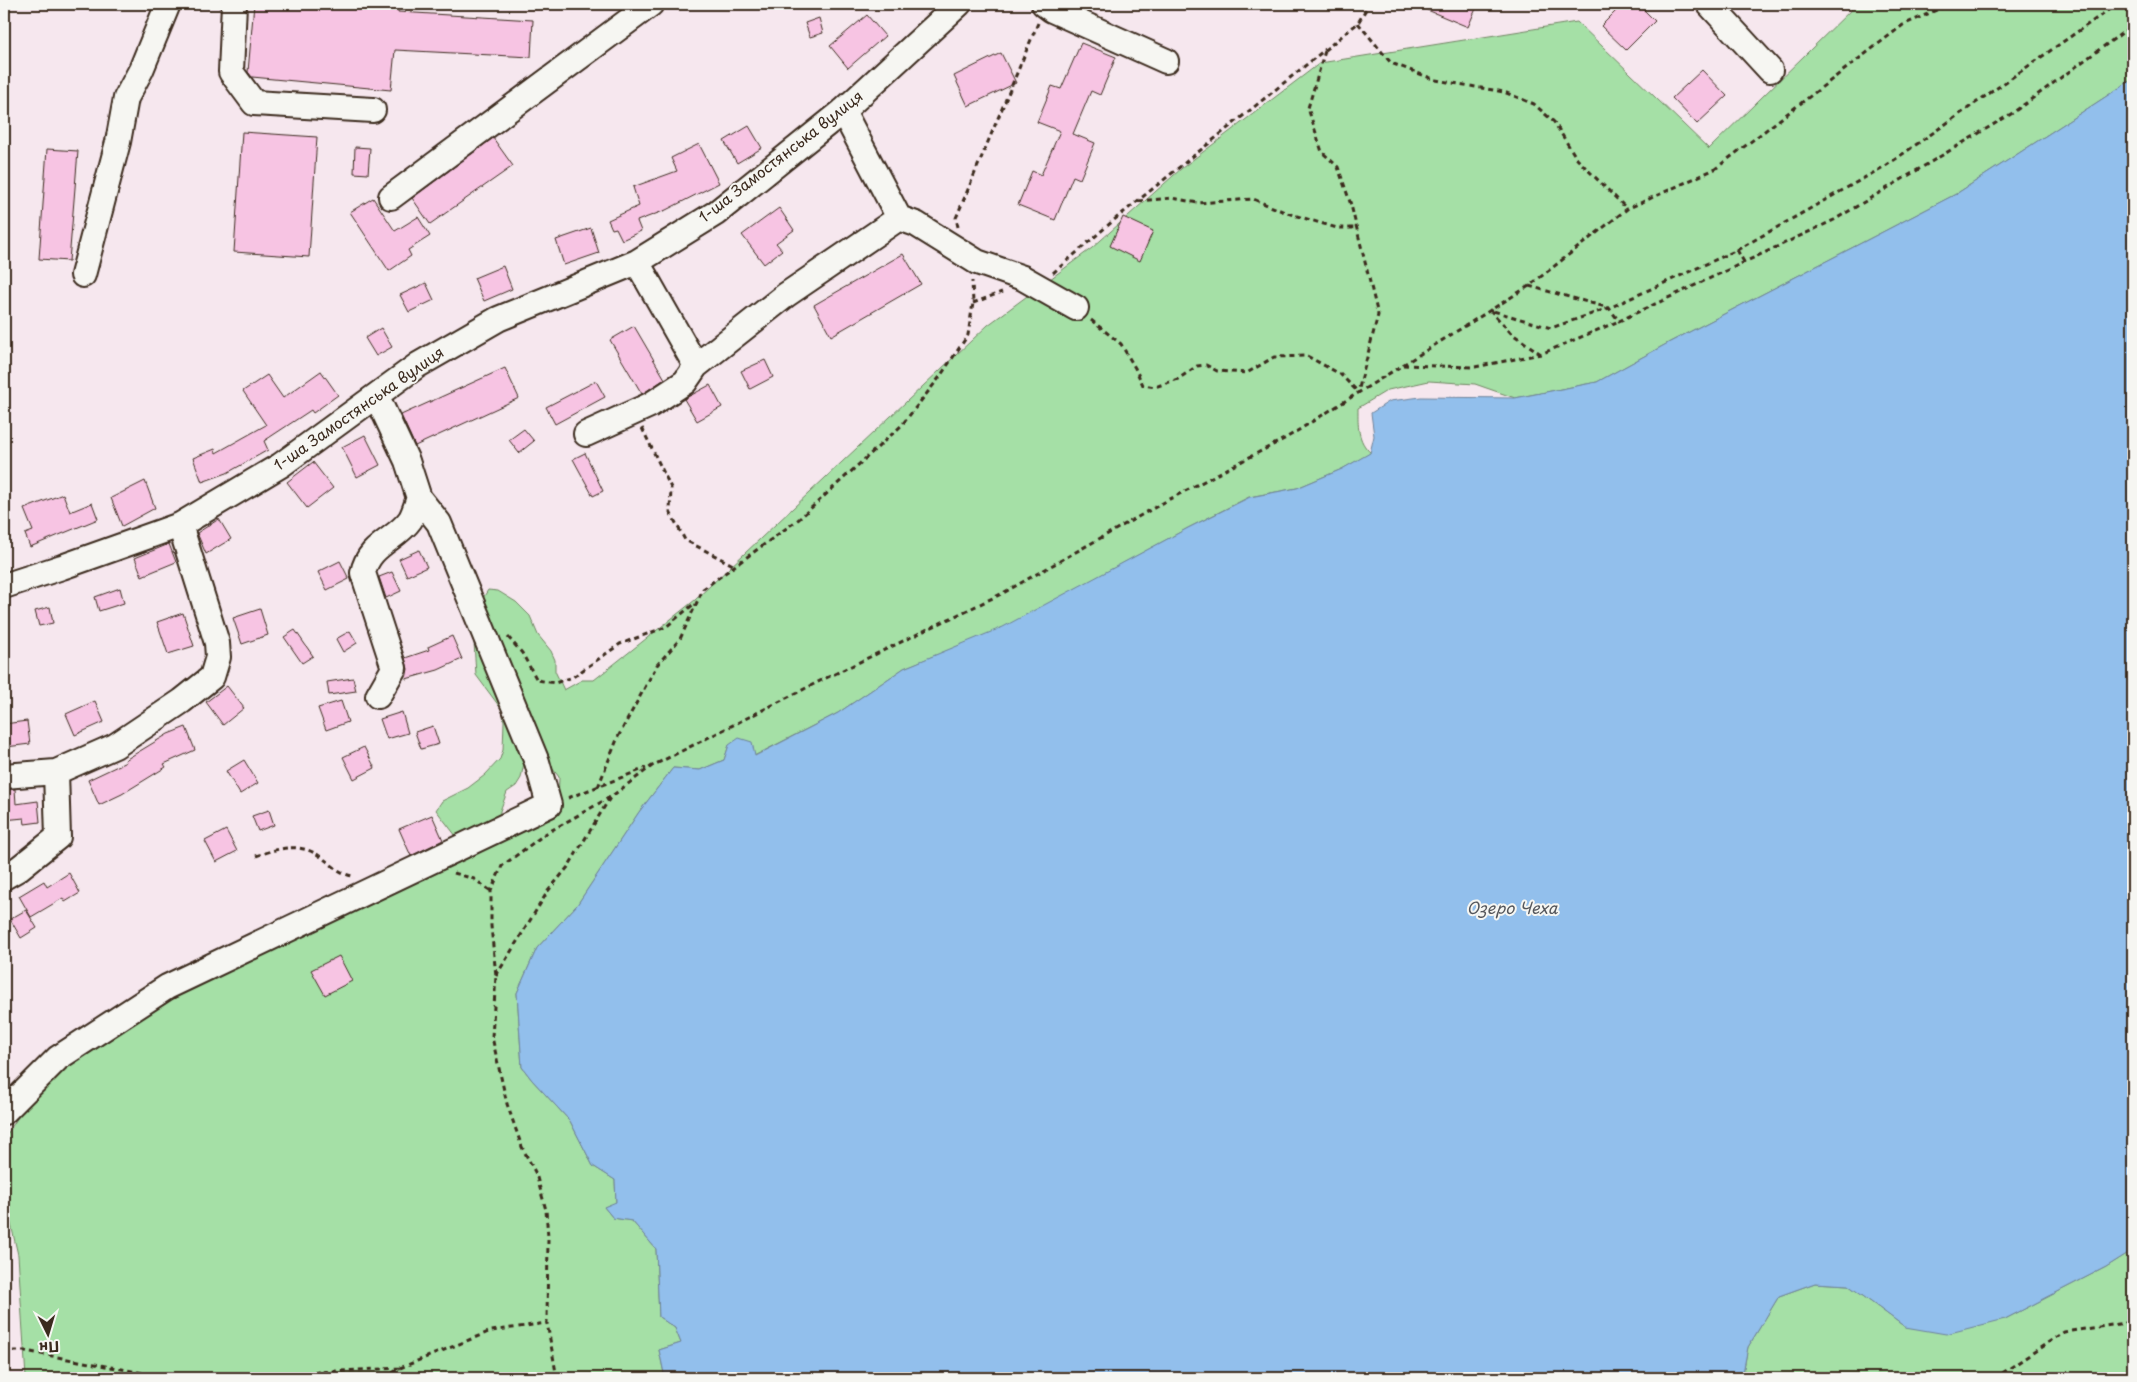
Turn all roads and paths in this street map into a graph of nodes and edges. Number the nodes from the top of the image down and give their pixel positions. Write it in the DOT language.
graph roads {
  1 [pos="168,4"];
  2 [pos="234,4"];
  3 [pos="651,4"];
  4 [pos="959,4"];
  5 [pos="1045,4"];
  6 [pos="1369,4"];
  7 [pos="1709,4"];
  8 [pos="1950,4"];
  9 [pos="2117,4"];
  10 [pos="1358,23"];
  11 [pos="2133,25"];
  12 [pos="1326,50"];
  13 [pos="1166,60"];
  14 [pos="1770,70"];
  15 [pos="373,110"];
  16 [pos="843,111"];
  17 [pos="391,197"];
  18 [pos="1138,201"];
  19 [pos="1627,209"];
  20 [pos="899,218"];
  21 [pos="1357,228"];
  22 [pos="1737,250"];
  23 [pos="965,254"];
  24 [pos="637,262"];
  25 [pos="1744,262"];
  26 [pos="83,275"];
  27 [pos="1037,286"];
  28 [pos="1529,286"];
  29 [pos="974,303"];
  30 [pos="1076,308"];
  31 [pos="1609,308"];
  32 [pos="1490,310"];
  33 [pos="1619,321"];
  34 [pos="1540,354"];
  35 [pos="1401,365"];
  36 [pos="696,366"];
  37 [pos="1358,393"];
  38 [pos="376,397"];
  39 [pos="634,412"];
  40 [pos="586,434"];
  41 [pos="419,498"];
  42 [pos="180,525"];
  43 [pos="735,566"];
  44 [pos="4,586"];
  45 [pos="696,602"];
  46 [pos="482,624"];
  47 [pos="378,696"];
  48 [pos="652,766"];
  49 [pos="56,772"];
  50 [pos="4,776"];
  51 [pos="598,787"];
  52 [pos="612,796"];
  53 [pos="549,805"];
  54 [pos="256,856"];
  55 [pos="446,872"];
  56 [pos="349,875"];
  57 [pos="4,877"];
  58 [pos="491,891"];
  59 [pos="496,976"];
  60 [pos="4,1112"];
  61 [pos="4,1308"];
  62 [pos="12,1308"];
  63 [pos="2133,1322"];
  64 [pos="547,1323"];
  65 [pos="4,1350"];
  66 [pos="400,1368"];
  67 [pos="170,1378"];
  68 [pos="197,1378"];
  69 [pos="385,1378"];
  70 [pos="557,1378"];
  71 [pos="1995,1378"];
  1 -- 26 [label="street"];
  2 -- 15 [label="street"];
  3 -- 17 [label="street"];
  4 -- 16 [label="street, 1-ша Замостянська вулиця"];
  5 -- 13 [label="street"];
  5 -- 23 [label="path"];
  6 -- 10 [label="path"];
  7 -- 14 [label="street"];
  8 -- 19 [label="path"];
  9 -- 22 [label="path"];
  10 -- 12 [label="path"];
  10 -- 19 [label="path"];
  11 -- 25 [label="path"];
  12 -- 18 [label="path"];
  12 -- 21 [label="path"];
  16 -- 20 [label="street"];
  16 -- 24 [label="street, 1-ша Замостянська вулиця"];
  18 -- 21 [label="path"];
  18 -- 27 [label="path"];
  19 -- 28 [label="path"];
  20 -- 23 [label="street"];
  20 -- 36 [label="street"];
  21 -- 37 [label="path"];
  22 -- 25 [label="path"];
  22 -- 31 [label="path"];
  23 -- 27 [label="street"];
  23 -- 29 [label="path"];
  24 -- 36 [label="street"];
  24 -- 38 [label="street, 1-ша Замостянська вулиця"];
  25 -- 33 [label="path"];
  27 -- 29 [label="path"];
  27 -- 30 [label="street"];
  28 -- 31 [label="path"];
  28 -- 32 [label="path"];
  29 -- 43 [label="path"];
  30 -- 37 [label="path"];
  31 -- 32 [label="path"];
  31 -- 33 [label="path"];
  32 -- 34 [label="path"];
  32 -- 35 [label="path"];
  33 -- 34 [label="path"];
  34 -- 35 [label="path"];
  35 -- 37 [label="path"];
  36 -- 39 [label="street"];
  37 -- 48 [label="path"];
  38 -- 41 [label="street"];
  38 -- 42 [label="street, 1-ша Замостянська вулиця"];
  39 -- 40 [label="street"];
  39 -- 43 [label="path"];
  41 -- 46 [label="street"];
  41 -- 47 [label="street"];
  42 -- 44 [label="street, 1-ша Замостянська вулиця"];
  42 -- 49 [label="street"];
  43 -- 45 [label="path"];
  45 -- 46 [label="path"];
  45 -- 51 [label="path"];
  46 -- 53 [label="street"];
  48 -- 51 [label="path"];
  48 -- 52 [label="path"];
  49 -- 50 [label="street"];
  49 -- 57 [label="street"];
  51 -- 53 [label="path"];
  52 -- 58 [label="path"];
  52 -- 59 [label="path"];
  53 -- 60 [label="street"];
  54 -- 56 [label="path"];
  55 -- 58 [label="path"];
  58 -- 59 [label="path"];
  59 -- 64 [label="path"];
  61 -- 62 [label="path"];
  63 -- 71 [label="path"];
  64 -- 66 [label="path"];
  64 -- 70 [label="path"];
  65 -- 67 [label="path"];
  66 -- 68 [label="path"];
  66 -- 69 [label="path"];
}
